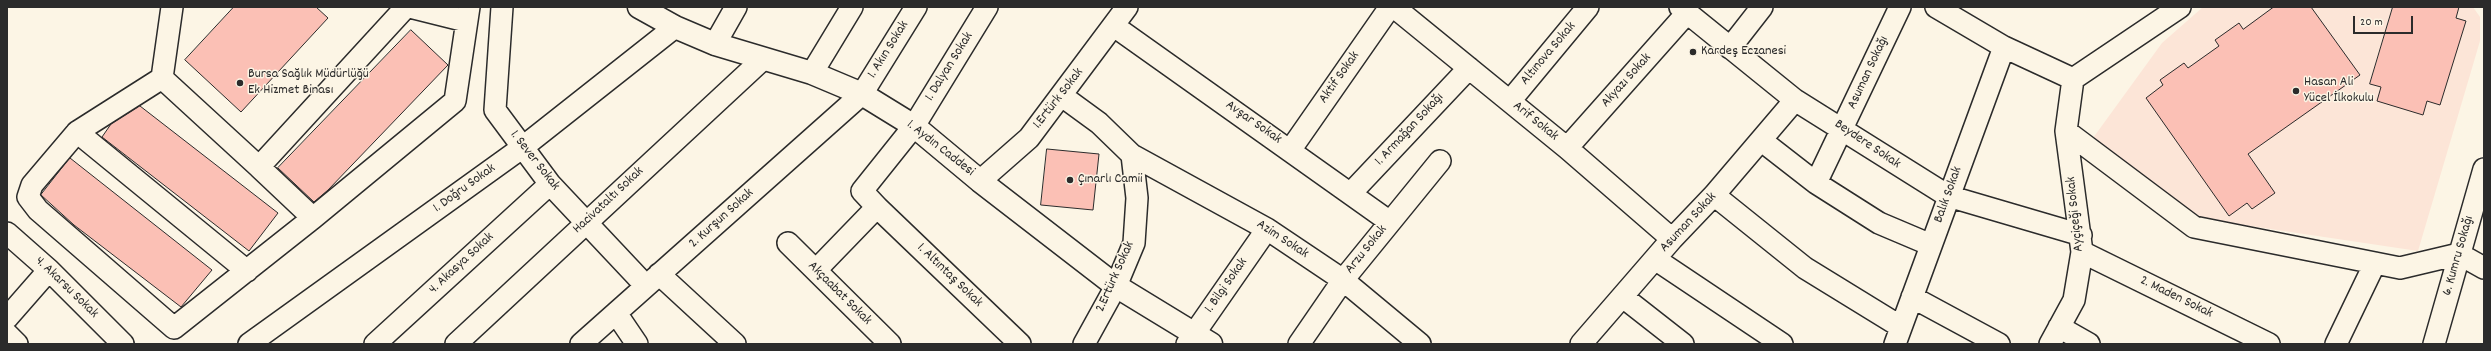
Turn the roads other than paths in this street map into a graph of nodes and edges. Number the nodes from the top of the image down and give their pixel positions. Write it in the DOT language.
graph roads {
  1 [pos="172,7"];
  2 [pos="406,7"];
  3 [pos="410,7"];
  4 [pos="502,7"];
  5 [pos="639,7"];
  6 [pos="736,7"];
  7 [pos="852,7"];
  8 [pos="916,7"];
  9 [pos="987,7"];
  10 [pos="1127,7"];
  11 [pos="1588,7"];
  12 [pos="1762,7"];
  13 [pos="1900,7"];
  14 [pos="1936,7"];
  15 [pos="2180,7"];
  16 [pos="1398,9"];
  17 [pos="1684,10"];
  18 [pos="467,14"];
  19 [pos="1114,26"];
  20 [pos="675,27"];
  21 [pos="715,44"];
  22 [pos="2004,47"];
  23 [pos="1730,48"];
  24 [pos="763,59"];
  25 [pos="1469,68"];
  26 [pos="812,73"];
  27 [pos="162,78"];
  28 [pos="2073,79"];
  29 [pos="862,94"];
  30 [pos="1062,96"];
  31 [pos="1795,100"];
  32 [pos="1510,101"];
  33 [pos="914,126"];
  34 [pos="1843,128"];
  35 [pos="2066,131"];
  36 [pos="77,132"];
  37 [pos="1762,141"];
  38 [pos="522,147"];
  39 [pos="1567,148"];
  40 [pos="1291,149"];
  41 [pos="1132,155"];
  42 [pos="1440,161"];
  43 [pos="259,167"];
  44 [pos="2484,169"];
  45 [pos="980,181"];
  46 [pos="1816,183"];
  47 [pos="550,184"];
  48 [pos="1351,193"];
  49 [pos="1714,195"];
  50 [pos="1948,196"];
  51 [pos="878,207"];
  52 [pos="313,218"];
  53 [pos="586,222"];
  54 [pos="1390,222"];
  55 [pos="1267,229"];
  56 [pos="7,233"];
  57 [pos="1672,239"];
  58 [pos="788,243"];
  59 [pos="2082,243"];
  60 [pos="1931,245"];
  61 [pos="2459,254"];
  62 [pos="1655,259"];
  63 [pos="2375,263"];
  64 [pos="2484,268"];
  65 [pos="49,270"];
  66 [pos="816,270"];
  67 [pos="247,271"];
  68 [pos="652,280"];
  69 [pos="1343,280"];
  70 [pos="1116,286"];
  71 [pos="1623,297"];
  72 [pos="1912,297"];
  73 [pos="616,313"];
  74 [pos="7,318"];
  75 [pos="7,334"];
  76 [pos="1898,336"];
  77 [pos="2055,336"];
  78 [pos="112,340"];
  79 [pos="1197,340"];
  80 [pos="2438,343"];
  81 [pos="17,344"];
  82 [pos="249,344"];
  83 [pos="375,344"];
  84 [pos="456,344"];
  85 [pos="581,344"];
  86 [pos="638,344"];
  87 [pos="735,344"];
  88 [pos="890,344"];
  89 [pos="1020,344"];
  90 [pos="1084,344"];
  91 [pos="1299,344"];
  92 [pos="1420,344"];
  93 [pos="1581,344"];
  94 [pos="1683,344"];
  95 [pos="1782,344"];
  96 [pos="2000,344"];
  97 [pos="2089,344"];
  98 [pos="2269,344"];
  99 [pos="2336,344"];
  1 -- 27 [label="street"];
  2 -- 43 [label="street"];
  3 -- 18 [label="street"];
  4 -- 38 [label="street, 1. Sever Sokak"];
  5 -- 20 [label="main road, 1. Aydın Caddesi"];
  6 -- 21 [label="street"];
  7 -- 26 [label="street"];
  8 -- 29 [label="street, 1. Akın Sokak"];
  9 -- 33 [label="street, 1. Dalyan Sokak"];
  10 -- 19 [label="street, 1.Ertürk Sokak"];
  11 -- 32 [label="street, Altınova Sokak"];
  12 -- 23 [label="street"];
  13 -- 34 [label="street, Asuman Sokağı"];
  14 -- 22 [label="street"];
  15 -- 28 [label="street"];
  16 -- 25 [label="street, Arif Sokak"];
  16 -- 40 [label="street, Aktif Sokak"];
  17 -- 23 [label="street, Beydere Sokak"];
  17 -- 39 [label="street, Akyazı Sokak"];
  18 -- 52 [label="street"];
  19 -- 30 [label="street, 1.Ertürk Sokak"];
  19 -- 40 [label="street, Avşar Sokak"];
  20 -- 21 [label="main road, 1. Aydın Caddesi"];
  20 -- 38 [label="street, 1. Doğru Sokak"];
  21 -- 24 [label="main road, 1. Aydın Caddesi"];
  22 -- 28 [label="street"];
  22 -- 50 [label="street, Balık Sokak"];
  23 -- 31 [label="street, Beydere Sokak"];
  24 -- 26 [label="main road, 1. Aydın Caddesi"];
  24 -- 53 [label="street, Hacivataltı Sokak"];
  25 -- 32 [label="street, Arif Sokak"];
  25 -- 48 [label="street, 1. Armağan Sokağı"];
  26 -- 29 [label="main road, 1. Aydın Caddesi"];
  27 -- 36 [label="street"];
  27 -- 43 [label="street"];
  28 -- 35 [label="street, Ayçiçeği Sokak"];
  29 -- 33 [label="main road, 1. Aydın Caddesi"];
  29 -- 68 [label="street, 2. Kurşun Sokak"];
  30 -- 41 [label="street"];
  30 -- 45 [label="street, 1.Ertürk Sokak"];
  31 -- 34 [label="street, Beydere Sokak"];
  31 -- 37 [label="street, Asuman Sokak"];
  32 -- 39 [label="street, Arif Sokak"];
  33 -- 45 [label="main road, 1. Aydın Caddesi"];
  33 -- 51 [label="street, 1. Dalyan Sokak"];
  34 -- 46 [label="street, Asuman Sokağı"];
  34 -- 50 [label="street, Beydere Sokak"];
  35 -- 59 [label="street, Ayçiçeği Sokak"];
  35 -- 63 [label="street"];
  36 -- 67 [label="street"];
  36 -- 67 [label="street"];
  37 -- 46 [label="street"];
  37 -- 49 [label="street, Asuman Sokak"];
  38 -- 47 [label="street, 1. Sever Sokak"];
  38 -- 82 [label="street, 1. Doğru Sokak"];
  39 -- 57 [label="street, Arif Sokak"];
  40 -- 48 [label="street, Avşar Sokak"];
  41 -- 55 [label="street, Azim Sokak"];
  41 -- 70 [label="street, 2.Ertürk Sokak"];
  42 -- 54 [label="street, Arzu Sokak"];
  43 -- 52 [label="street"];
  44 -- 61 [label="street, 6. Kumru Sokağı"];
  45 -- 70 [label="main road, 1. Aydın Caddesi"];
  46 -- 60 [label="street"];
  47 -- 53 [label="street, 1. Sever Sokak"];
  47 -- 83 [label="street, 4. Akasya Sokak"];
  48 -- 54 [label="street, Avşar Sokak"];
  49 -- 57 [label="street, Asuman Sokak"];
  49 -- 76 [label="street"];
  50 -- 59 [label="street, Beydere Sokak"];
  50 -- 60 [label="street, Balık Sokak"];
  51 -- 66 [label="street"];
  51 -- 89 [label="street, 1. Altıntaş Sokak"];
  52 -- 67 [label="street"];
  53 -- 68 [label="street, 1. Sever Sokak"];
  53 -- 84 [label="street, Hacivataltı Sokak"];
  54 -- 69 [label="street, Arzu Sokak"];
  55 -- 69 [label="street, Azim Sokak"];
  55 -- 79 [label="street, 1. Bilgi Sokak"];
  56 -- 65 [label="street, 4. Akarsu Sokak"];
  57 -- 62 [label="street, Asuman Sokak"];
  58 -- 66 [label="street, Akçaabat Sokak"];
  59 -- 77 [label="street, Ayçiçeği Sokak"];
  59 -- 98 [label="street, 2. Maden Sokak"];
  60 -- 72 [label="street, Balık Sokak"];
  61 -- 63 [label="street"];
  61 -- 64 [label="street"];
  61 -- 80 [label="street, 6. Kumru Sokağı"];
  62 -- 71 [label="street, Asuman Sokak"];
  62 -- 95 [label="street"];
  63 -- 99 [label="street"];
  65 -- 74 [label="street"];
  65 -- 78 [label="street, 4. Akarsu Sokak"];
  66 -- 88 [label="street, Akçaabat Sokak"];
  68 -- 73 [label="street, 2. Kurşun Sokak"];
  68 -- 87 [label="street, 1. Sever Sokak"];
  69 -- 91 [label="street, Arzu Sokak"];
  69 -- 92 [label="street, Azim Sokak"];
  70 -- 79 [label="main road, 1. Aydın Caddesi"];
  70 -- 90 [label="street, 2.Ertürk Sokak"];
  71 -- 93 [label="street, Asuman Sokak"];
  71 -- 94 [label="street"];
  72 -- 76 [label="street, Balık Sokak"];
  72 -- 96 [label="street"];
  73 -- 85 [label="street, 2. Kurşun Sokak"];
  73 -- 86 [label="street"];
  75 -- 81 [label="street"];
  77 -- 97 [label="street"];
}
